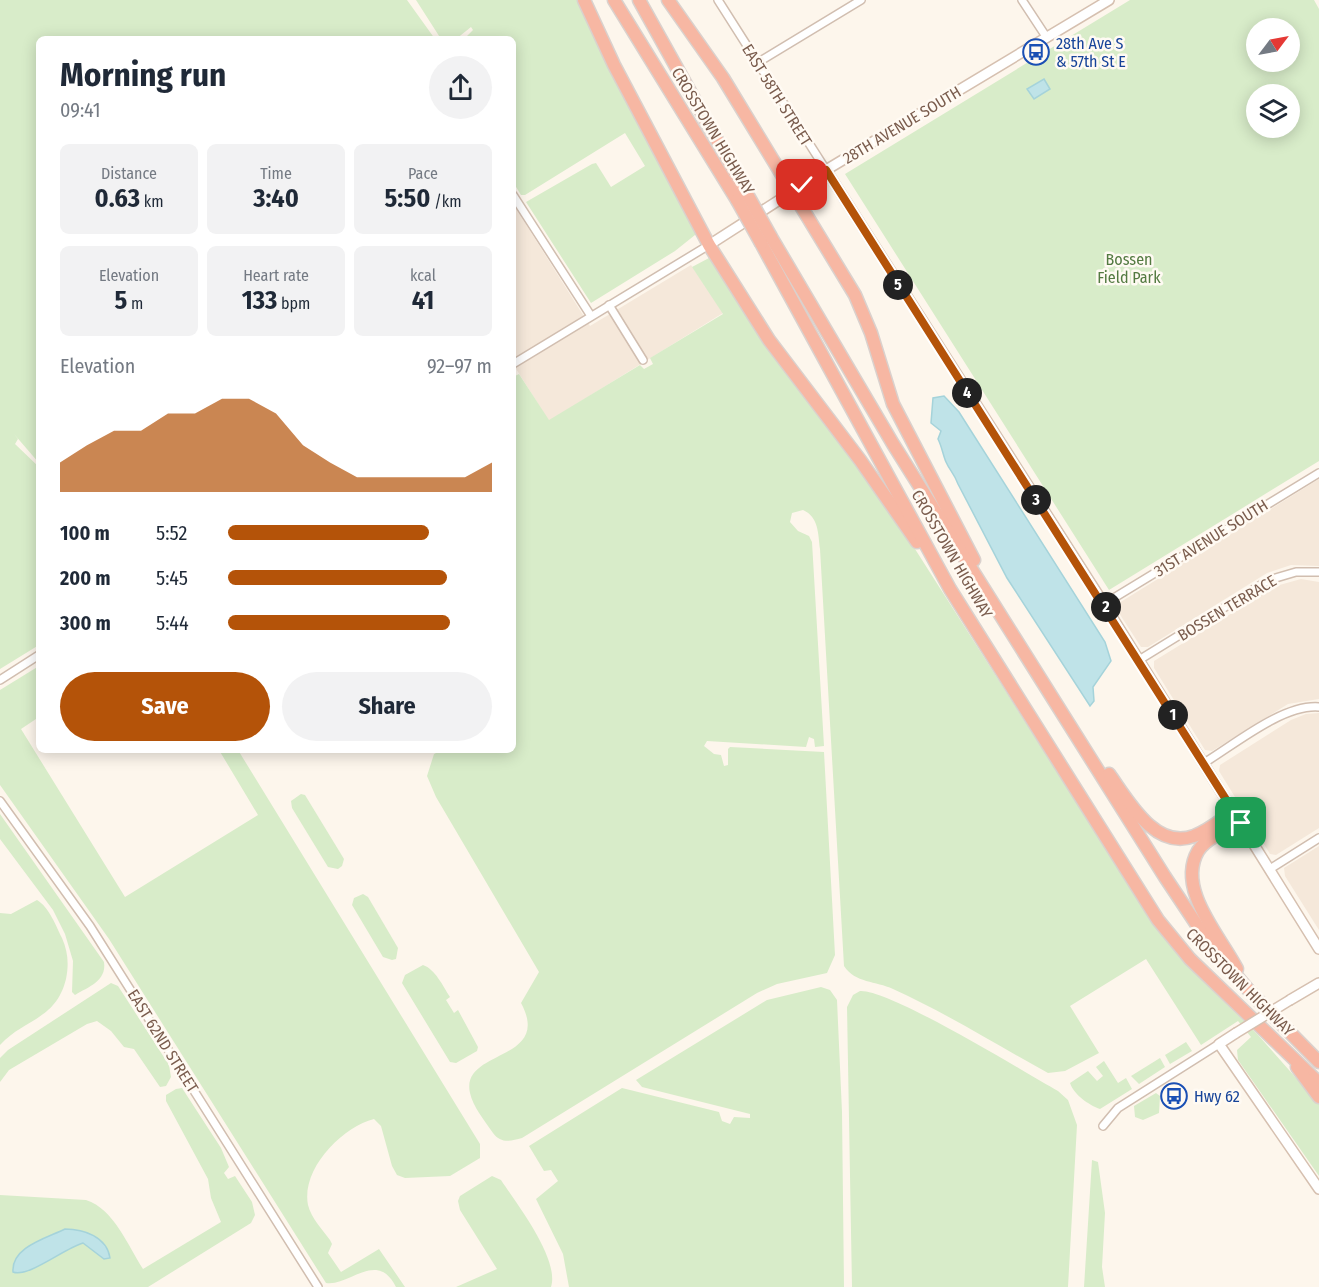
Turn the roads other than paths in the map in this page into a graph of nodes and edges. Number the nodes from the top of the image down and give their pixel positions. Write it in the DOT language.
graph roads {
  1 [pos="584,0"];
  2 [pos="614,0"];
  3 [pos="639,0"];
  4 [pos="668,0"];
  5 [pos="718,0"];
  6 [pos="861,0"];
  7 [pos="1022,0"];
  8 [pos="1108,0"];
  9 [pos="1047,38"];
  10 [pos="757,63"];
  11 [pos="826,170"];
  12 [pos="793,191"];
  13 [pos="742,197"];
  14 [pos="516,200"];
  15 [pos="520,206"];
  16 [pos="516,208"];
  17 [pos="766,240"];
  18 [pos="710,245"];
  19 [pos="609,305"];
  20 [pos="591,316"];
  21 [pos="643,360"];
  22 [pos="516,362"];
  23 [pos="1319,473"];
  24 [pos="1319,572"];
  25 [pos="981,584"];
  26 [pos="950,589"];
  27 [pos="1104,604"];
  28 [pos="36,658"];
  29 [pos="1139,660"];
  30 [pos="0,680"];
  31 [pos="1057,703"];
  32 [pos="1319,707"];
  33 [pos="1204,763"];
  34 [pos="0,801"];
  35 [pos="1234,811"];
  36 [pos="1241,823"];
  37 [pos="1319,838"];
  38 [pos="1270,869"];
  39 [pos="1319,949"];
  40 [pos="1319,983"];
  41 [pos="1251,993"];
  42 [pos="1219,1044"];
  43 [pos="1289,1053"];
  44 [pos="1319,1062"];
  45 [pos="1319,1083"];
  46 [pos="1319,1097"];
  47 [pos="1103,1126"];
  48 [pos="1319,1189"];
  49 [pos="318,1287"];
  1 -- 18 [label="highway"];
  2 -- 13 [label="highway, CROSSTOWN HIGHWAY"];
  3 -- 13 [label="highway, CROSSTOWN HIGHWAY"];
  4 -- 12 [label="highway"];
  5 -- 10 [label="street, EAST 58TH STREET"];
  6 -- 10 [label="street"];
  7 -- 9 [label="street"];
  8 -- 9 [label="street, 28TH AVENUE SOUTH"];
  9 -- 11 [label="street, 28TH AVENUE SOUTH"];
  10 -- 11 [label="street, EAST 58TH STREET"];
  11 -- 12 [label="street, 28TH AVENUE SOUTH"];
  11 -- 27 [label="street, EAST 58TH STREET"];
  12 -- 18 [label="street, 28TH AVENUE SOUTH"];
  12 -- 25 [label="highway"];
  13 -- 17 [label="highway, CROSSTOWN HIGHWAY, bridge"];
  14 -- 15 [label="street"];
  15 -- 16 [label="street"];
  15 -- 20 [label="street"];
  17 -- 25 [label="highway, CROSSTOWN HIGHWAY"];
  17 -- 26 [label="highway, CROSSTOWN HIGHWAY"];
  18 -- 19 [label="street, 28TH AVENUE SOUTH"];
  18 -- 26 [label="highway"];
  19 -- 20 [label="street, 28TH AVENUE SOUTH"];
  19 -- 21 [label="street"];
  20 -- 22 [label="street, 28TH AVENUE SOUTH"];
  23 -- 27 [label="street, 31ST AVENUE SOUTH"];
  24 -- 29 [label="street, BOSSEN TERRACE"];
  25 -- 31 [label="highway, CROSSTOWN HIGHWAY"];
  26 -- 43 [label="highway, CROSSTOWN HIGHWAY"];
  27 -- 29 [label="street, EAST 58TH STREET"];
  28 -- 30 [label="street"];
  29 -- 33 [label="street, EAST 58TH STREET"];
  31 -- 35 [label="highway"];
  31 -- 41 [label="highway, CROSSTOWN HIGHWAY"];
  32 -- 33 [label="street"];
  33 -- 35 [label="street, EAST 58TH STREET"];
  34 -- 49 [label="street, EAST 62ND STREET"];
  35 -- 36 [label="street, EAST 58TH STREET"];
  36 -- 38 [label="street, EAST 58TH STREET"];
  36 -- 41 [label="highway"];
  37 -- 38 [label="street"];
  38 -- 39 [label="street, EAST 58TH STREET"];
  40 -- 42 [label="street, bridge"];
  41 -- 44 [label="highway, CROSSTOWN HIGHWAY"];
  42 -- 47 [label="street"];
  42 -- 48 [label="street"];
  43 -- 45 [label="highway, CROSSTOWN HIGHWAY"];
  43 -- 46 [label="highway"];
}
